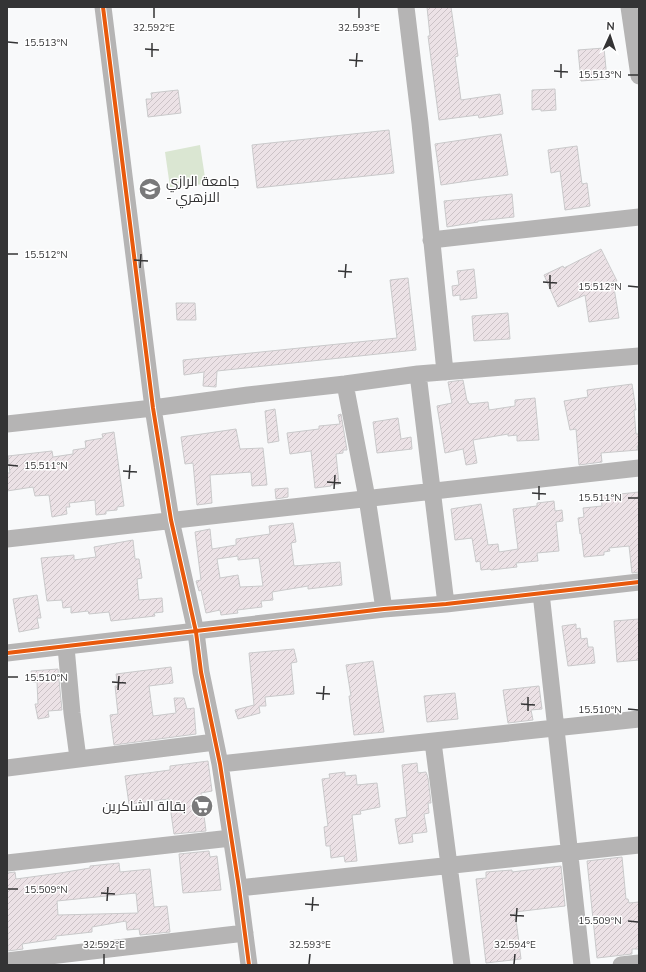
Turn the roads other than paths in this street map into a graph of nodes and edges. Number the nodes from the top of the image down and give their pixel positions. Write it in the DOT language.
graph roads {
  1 [pos="103,7"];
  2 [pos="406,7"];
  3 [pos="629,7"];
  4 [pos="639,76"];
  5 [pos="639,217"];
  6 [pos="431,240"];
  7 [pos="639,356"];
  8 [pos="445,372"];
  9 [pos="418,374"];
  10 [pos="345,384"];
  11 [pos="153,408"];
  12 [pos="7,424"];
  13 [pos="639,468"];
  14 [pos="432,492"];
  15 [pos="366,498"];
  16 [pos="171,520"];
  17 [pos="7,539"];
  18 [pos="639,582"];
  19 [pos="541,593"];
  20 [pos="446,604"];
  21 [pos="384,609"];
  22 [pos="196,632"];
  23 [pos="66,646"];
  24 [pos="7,653"];
  25 [pos="639,720"];
  26 [pos="556,728"];
  27 [pos="215,742"];
  28 [pos="433,742"];
  29 [pos="78,758"];
  30 [pos="220,764"];
  31 [pos="7,768"];
  32 [pos="231,838"];
  33 [pos="639,845"];
  34 [pos="570,852"];
  35 [pos="7,863"];
  36 [pos="449,865"];
  37 [pos="239,888"];
  38 [pos="245,933"];
  39 [pos="7,961"];
  40 [pos="639,963"];
  41 [pos="249,965"];
  42 [pos="462,965"];
  43 [pos="582,965"];
  44 [pos="621,965"];
  1 -- 11 [label="street"];
  2 -- 6 [label="street"];
  3 -- 4 [label="street"];
  5 -- 6 [label="street"];
  6 -- 8 [label="street"];
  7 -- 8 [label="street"];
  8 -- 9 [label="street"];
  9 -- 10 [label="street"];
  9 -- 14 [label="street"];
  10 -- 11 [label="street"];
  10 -- 15 [label="street"];
  11 -- 12 [label="street"];
  11 -- 16 [label="street"];
  13 -- 14 [label="street"];
  14 -- 15 [label="street"];
  14 -- 20 [label="street"];
  15 -- 16 [label="street"];
  15 -- 21 [label="street"];
  16 -- 17 [label="street"];
  16 -- 22 [label="street"];
  18 -- 19 [label="street"];
  19 -- 20 [label="street"];
  19 -- 26 [label="street"];
  20 -- 21 [label="street"];
  21 -- 22 [label="street"];
  22 -- 23 [label="street"];
  22 -- 27 [label="street"];
  23 -- 24 [label="street"];
  23 -- 29 [label="street"];
  25 -- 26 [label="street"];
  26 -- 28 [label="street"];
  26 -- 34 [label="street"];
  27 -- 29 [label="street"];
  27 -- 30 [label="street"];
  28 -- 30 [label="street"];
  28 -- 36 [label="street"];
  29 -- 31 [label="street"];
  30 -- 32 [label="street"];
  32 -- 35 [label="street"];
  32 -- 37 [label="street"];
  33 -- 34 [label="street"];
  34 -- 36 [label="street"];
  34 -- 43 [label="street"];
  36 -- 37 [label="street"];
  36 -- 42 [label="street"];
  37 -- 38 [label="street"];
  38 -- 39 [label="street"];
  38 -- 41 [label="street"];
  40 -- 44 [label="street"];
}
